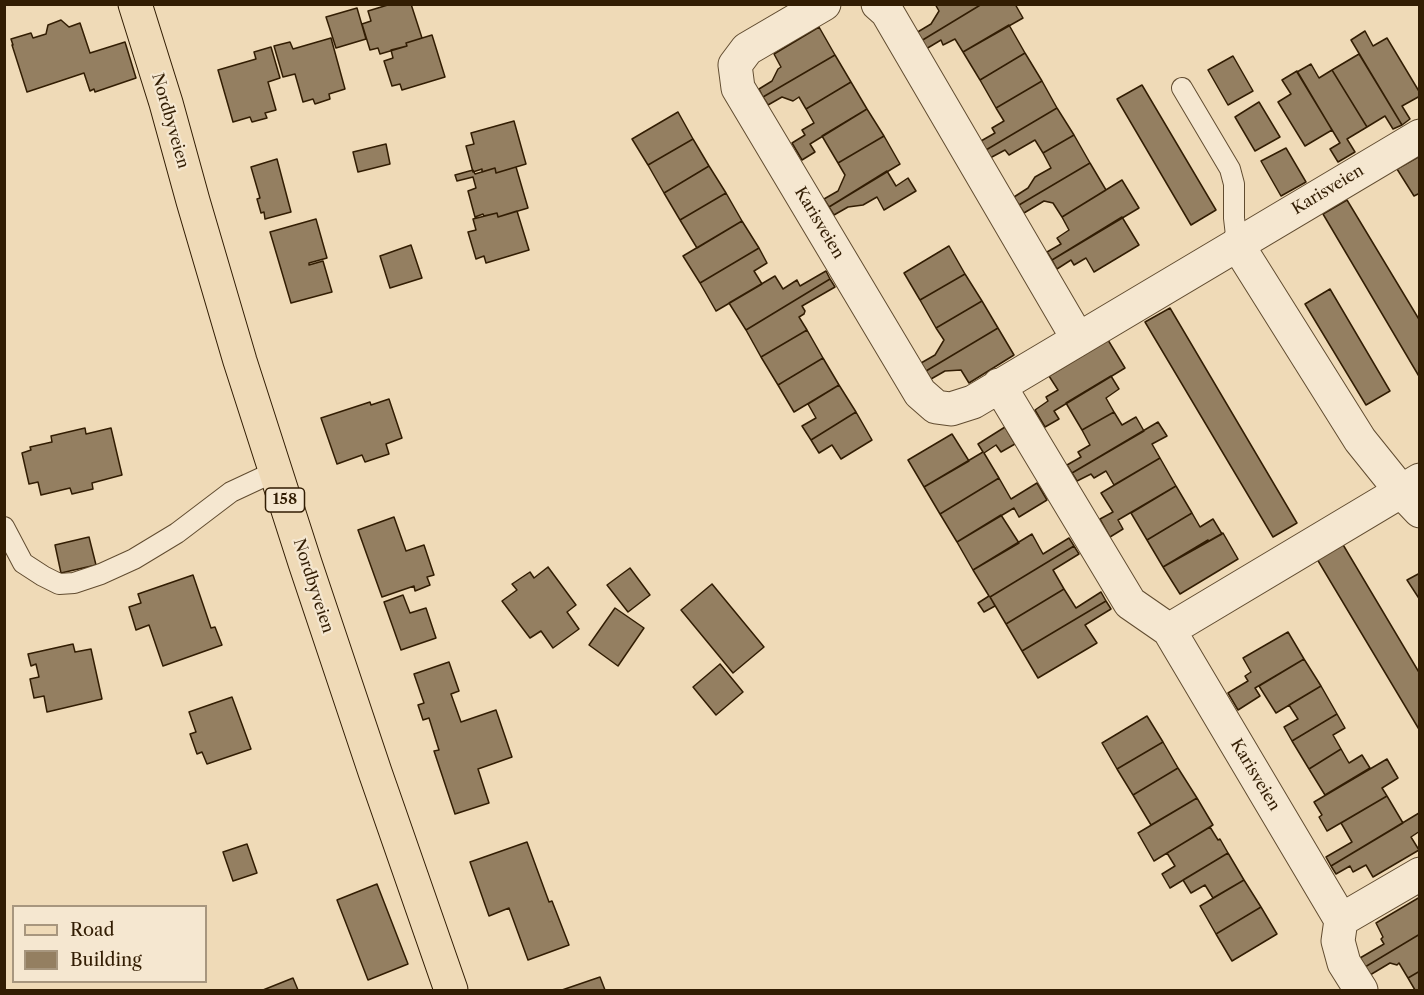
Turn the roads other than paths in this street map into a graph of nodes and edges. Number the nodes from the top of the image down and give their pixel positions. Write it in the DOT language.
graph roads {
  1 [pos="135,4"];
  2 [pos="824,4"];
  3 [pos="878,4"];
  4 [pos="1182,88"];
  5 [pos="1419,136"];
  6 [pos="1237,244"];
  7 [pos="1078,339"];
  8 [pos="999,386"];
  9 [pos="276,471"];
  10 [pos="1413,494"];
  11 [pos="4,527"];
  12 [pos="1169,630"];
  13 [pos="1419,874"];
  14 [pos="1341,920"];
  15 [pos="451,990"];
  16 [pos="1361,990"];
  1 -- 9 [label="main road, Nordbyveien / 158"];
  2 -- 8 [label="street, Karisveien"];
  3 -- 7 [label="street"];
  4 -- 6 [label="lane"];
  5 -- 6 [label="street, Karisveien"];
  6 -- 7 [label="street, Karisveien"];
  6 -- 10 [label="street"];
  7 -- 8 [label="street, Karisveien"];
  8 -- 12 [label="street, Karisveien"];
  9 -- 11 [label="lane"];
  9 -- 15 [label="main road, Nordbyveien / 158"];
  10 -- 12 [label="street"];
  12 -- 14 [label="street, Karisveien"];
  13 -- 14 [label="street"];
  14 -- 16 [label="street"];
}
